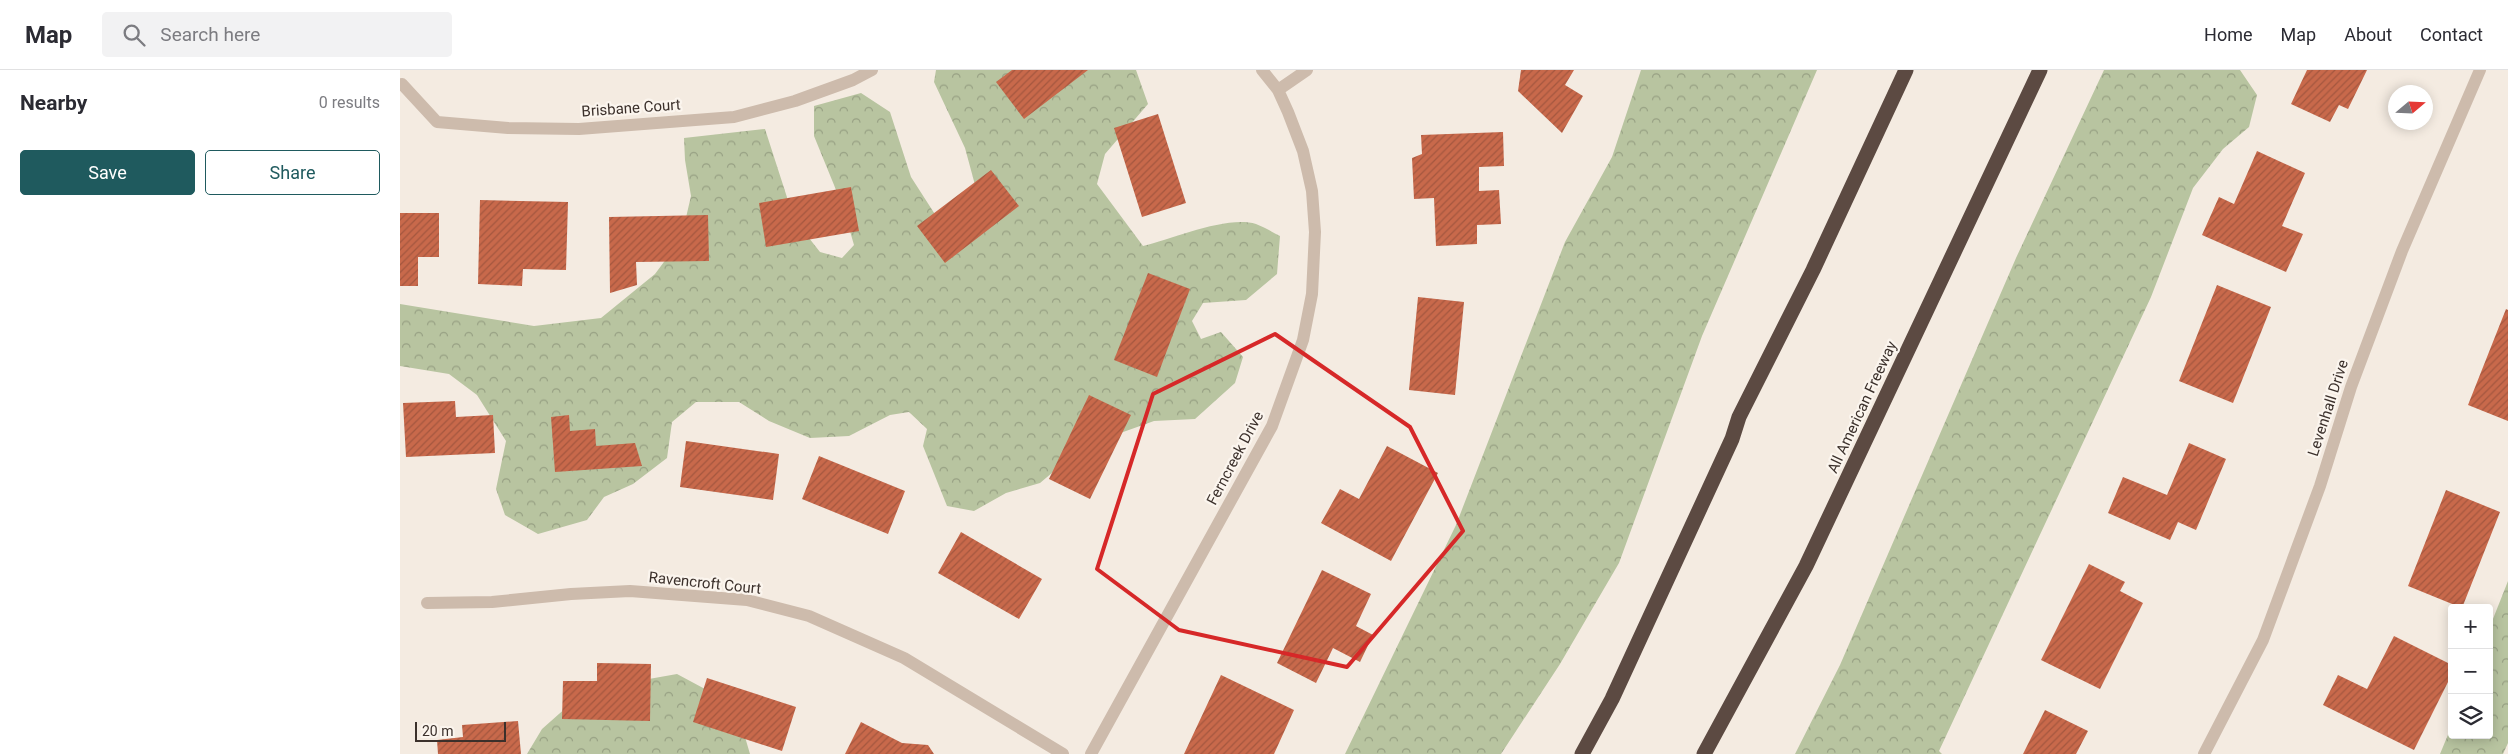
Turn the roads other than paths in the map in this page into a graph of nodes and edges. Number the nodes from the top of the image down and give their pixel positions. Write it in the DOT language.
graph roads {
  1 [pos="872,70"];
  2 [pos="1262,70"];
  3 [pos="1308,70"];
  4 [pos="1906,70"];
  5 [pos="2040,70"];
  6 [pos="2480,70"];
  7 [pos="402,84"];
  8 [pos="1278,90"];
  9 [pos="427,603"];
  10 [pos="1063,754"];
  11 [pos="1091,754"];
  12 [pos="1582,754"];
  13 [pos="1704,754"];
  14 [pos="2204,754"];
  1 -- 7 [label="street, Brisbane Court"];
  2 -- 8 [label="street, Ferncreek Drive"];
  3 -- 8 [label="street"];
  4 -- 12 [label="highway"];
  5 -- 13 [label="highway, All American Freeway"];
  6 -- 14 [label="street, Levenhall Drive"];
  8 -- 11 [label="street, Ferncreek Drive"];
  9 -- 10 [label="street, Ravencroft Court"];
}
